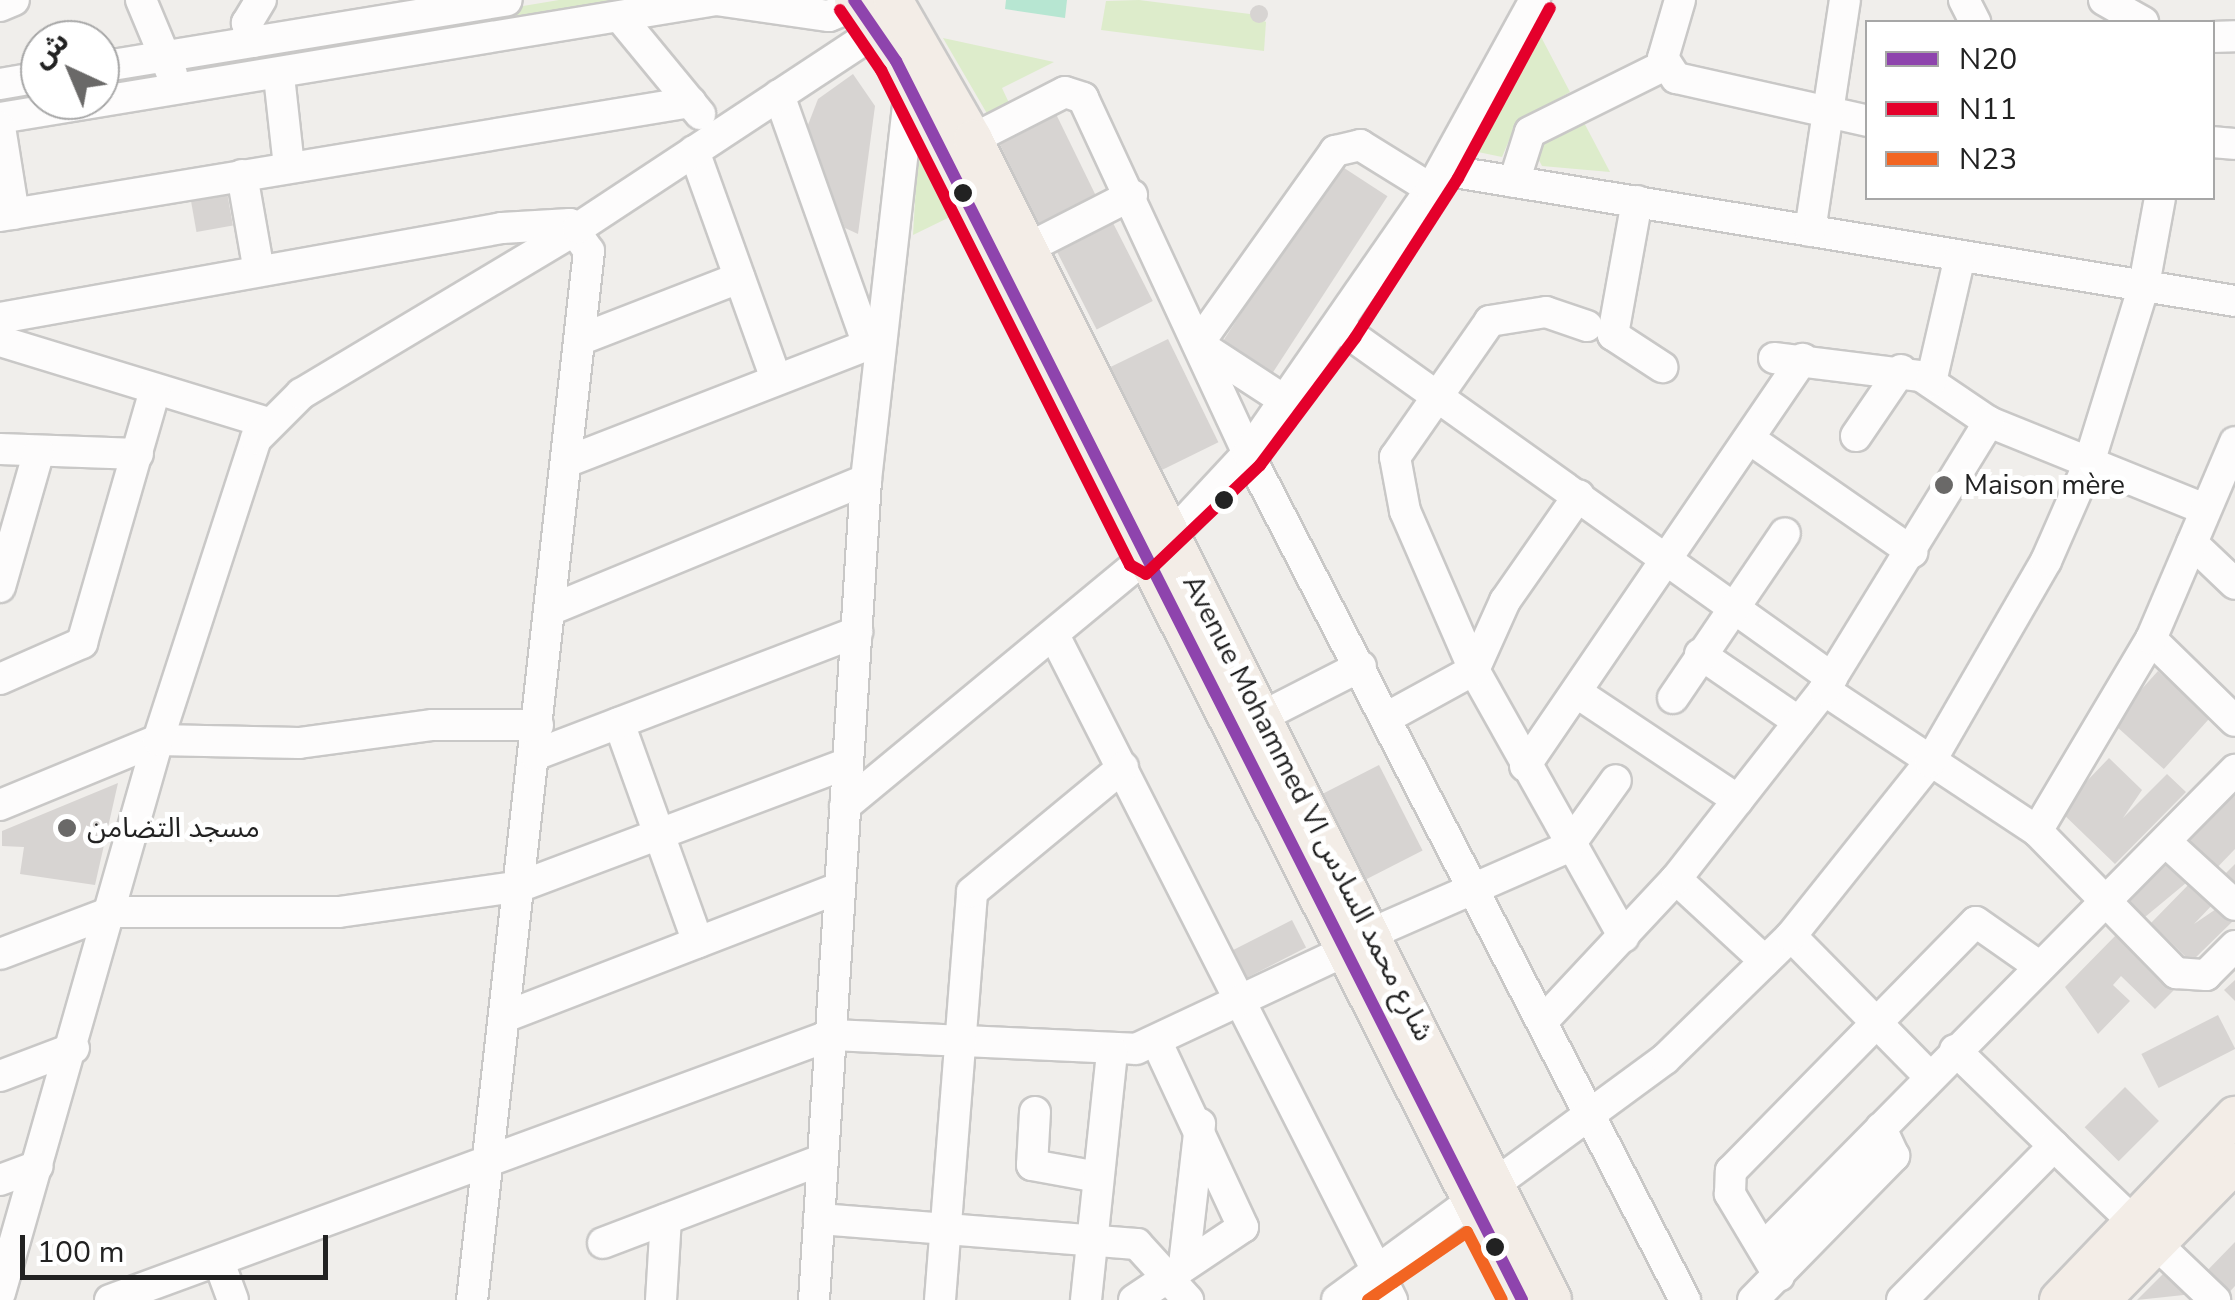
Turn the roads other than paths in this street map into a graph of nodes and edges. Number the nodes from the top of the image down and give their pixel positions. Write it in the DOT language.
graph roads {
  1 [pos="14,0"];
  2 [pos="141,0"];
  3 [pos="261,0"];
  4 [pos="507,0"];
  5 [pos="1535,0"];
  6 [pos="1680,0"];
  7 [pos="1846,0"];
  8 [pos="2104,0"];
  9 [pos="672,4"];
  10 [pos="0,6"];
  11 [pos="870,7"];
  12 [pos="620,17"];
  13 [pos="2140,20"];
  14 [pos="253,42"];
  15 [pos="165,56"];
  16 [pos="120,64"];
  17 [pos="1665,65"];
  18 [pos="279,76"];
  19 [pos="910,90"];
  20 [pos="179,91"];
  21 [pos="779,96"];
  22 [pos="691,102"];
  23 [pos="1826,114"];
  24 [pos="0,118"];
  25 [pos="1865,120"];
  26 [pos="0,127"];
  27 [pos="973,139"];
  28 [pos="706,143"];
  29 [pos="288,166"];
  30 [pos="242,174"];
  31 [pos="1437,180"];
  32 [pos="1514,182"];
  33 [pos="1132,194"];
  34 [pos="2160,200"];
  35 [pos="1637,201"];
  36 [pos="7,215"];
  37 [pos="578,228"];
  38 [pos="1810,231"];
  39 [pos="1026,249"];
  40 [pos="1960,256"];
  41 [pos="259,270"];
  42 [pos="739,278"];
  43 [pos="2144,285"];
  44 [pos="2235,301"];
  45 [pos="0,318"];
  46 [pos="1587,326"];
  47 [pos="1342,328"];
  48 [pos="579,340"];
  49 [pos="0,341"];
  50 [pos="1198,344"];
  51 [pos="874,348"];
  52 [pos="1662,367"];
  53 [pos="1901,370"];
  54 [pos="776,379"];
  55 [pos="1931,382"];
  56 [pos="155,390"];
  57 [pos="1438,394"];
  58 [pos="1287,402"];
  59 [pos="1989,422"];
  60 [pos="268,424"];
  61 [pos="1856,436"];
  62 [pos="1754,442"];
  63 [pos="2235,442"];
  64 [pos="0,449"];
  65 [pos="39,451"];
  66 [pos="1248,453"];
  67 [pos="138,454"];
  68 [pos="566,462"];
  69 [pos="2090,464"];
  70 [pos="866,480"];
  71 [pos="1579,495"];
  72 [pos="2202,508"];
  73 [pos="1785,534"];
  74 [pos="2192,543"];
  75 [pos="1159,547"];
  76 [pos="1912,552"];
  77 [pos="1668,566"];
  78 [pos="2235,584"];
  79 [pos="0,586"];
  80 [pos="1728,609"];
  81 [pos="550,610"];
  82 [pos="857,632"];
  83 [pos="1056,637"];
  84 [pos="2151,639"];
  85 [pos="1700,654"];
  86 [pos="1361,666"];
  87 [pos="1474,670"];
  88 [pos="0,679"];
  89 [pos="1828,684"];
  90 [pos="1580,694"];
  91 [pos="1673,698"];
  92 [pos="1261,716"];
  93 [pos="1388,716"];
  94 [pos="2235,721"];
  95 [pos="1799,722"];
  96 [pos="619,723"];
  97 [pos="158,740"];
  98 [pos="536,740"];
  99 [pos="1930,762"];
  100 [pos="848,763"];
  101 [pos="1525,766"];
  102 [pos="1123,768"];
  103 [pos="2235,770"];
  104 [pos="1616,780"];
  105 [pos="1738,800"];
  106 [pos="0,805"];
  107 [pos="845,806"];
  108 [pos="2037,831"];
  109 [pos="660,834"];
  110 [pos="2166,842"];
  111 [pos="1568,846"];
  112 [pos="1676,879"];
  113 [pos="520,886"];
  114 [pos="1477,886"];
  115 [pos="838,888"];
  116 [pos="2110,900"];
  117 [pos="2235,905"];
  118 [pos="111,912"];
  119 [pos="1792,936"];
  120 [pos="1624,937"];
  121 [pos="698,942"];
  122 [pos="1357,943"];
  123 [pos="2235,946"];
  124 [pos="0,954"];
  125 [pos="1765,961"];
  126 [pos="2040,967"];
  127 [pos="1244,1004"];
  128 [pos="506,1016"];
  129 [pos="1543,1021"];
  130 [pos="1880,1026"];
  131 [pos="831,1035"];
  132 [pos="958,1041"];
  133 [pos="1158,1045"];
  134 [pos="74,1048"];
  135 [pos="1955,1050"];
  136 [pos="1112,1051"];
  137 [pos="0,1076"];
  138 [pos="1930,1077"];
  139 [pos="1035,1112"];
  140 [pos="1595,1116"];
  141 [pos="2235,1116"];
  142 [pos="1200,1121"];
  143 [pos="1881,1128"];
  144 [pos="2054,1146"];
  145 [pos="822,1160"];
  146 [pos="2235,1163"];
  147 [pos="38,1166"];
  148 [pos="484,1168"];
  149 [pos="1098,1177"];
  150 [pos="0,1180"];
  151 [pos="1485,1198"];
  152 [pos="666,1219"];
  153 [pos="819,1219"];
  154 [pos="942,1228"];
  155 [pos="2145,1232"];
  156 [pos="604,1243"];
  157 [pos="1092,1243"];
  158 [pos="1763,1248"];
  159 [pos="219,1262"];
  160 [pos="1177,1269"];
  161 [pos="1378,1271"];
  162 [pos="1778,1276"];
  163 [pos="0,1292"];
  164 [pos="110,1300"];
  165 [pos="233,1300"];
  166 [pos="472,1300"];
  167 [pos="661,1300"];
  168 [pos="814,1300"];
  169 [pos="940,1300"];
  170 [pos="1086,1300"];
  171 [pos="1134,1300"];
  172 [pos="1188,1300"];
  173 [pos="1337,1300"];
  174 [pos="1392,1300"];
  175 [pos="1522,1300"];
  176 [pos="1552,1300"];
  177 [pos="1685,1300"];
  178 [pos="1753,1300"];
  179 [pos="1902,1300"];
  180 [pos="2058,1300"];
  181 [pos="2100,1300"];
  182 [pos="2215,1300"];
  1 -- 10 [label="street"];
  2 -- 15 [label="street"];
  3 -- 14 [label="street"];
  4 -- 14 [label="street"];
  5 -- 31 [label="street"];
  6 -- 17 [label="street"];
  7 -- 23 [label="street"];
  8 -- 13 [label="street"];
  9 -- 11 [label="street"];
  9 -- 12 [label="street"];
  11 -- 19 [label="main road, Avenue Mohammed VI شارع محمد السادس"];
  11 -- 21 [label="street"];
  11 -- 27 [label="main road, Avenue Mohammed VI شارع محمد السادس"];
  12 -- 18 [label="street"];
  12 -- 22 [label="street"];
  14 -- 15 [label="street"];
  15 -- 16 [label="street"];
  15 -- 20 [label="street"];
  17 -- 23 [label="street"];
  17 -- 32 [label="street"];
  18 -- 20 [label="street"];
  18 -- 29 [label="street"];
  19 -- 51 [label="street"];
  19 -- 75 [label="main road, Avenue Mohammed VI شارع محمد السادس"];
  20 -- 24 [label="street"];
  21 -- 28 [label="street"];
  21 -- 51 [label="street"];
  22 -- 28 [label="street"];
  22 -- 29 [label="street"];
  23 -- 25 [label="street"];
  23 -- 38 [label="street"];
  26 -- 36 [label="street"];
  27 -- 33 [label="street"];
  27 -- 39 [label="main road, Avenue Mohammed VI شارع محمد السادس"];
  28 -- 37 [label="street"];
  28 -- 42 [label="street"];
  29 -- 30 [label="street"];
  30 -- 36 [label="street"];
  30 -- 41 [label="street"];
  31 -- 32 [label="street"];
  31 -- 47 [label="street"];
  31 -- 50 [label="street"];
  32 -- 35 [label="street"];
  33 -- 39 [label="street"];
  33 -- 50 [label="street"];
  34 -- 43 [label="street"];
  35 -- 38 [label="street"];
  35 -- 52 [label="street"];
  37 -- 41 [label="street"];
  37 -- 48 [label="street"];
  37 -- 60 [label="street"];
  38 -- 40 [label="street"];
  39 -- 75 [label="main road, Avenue Mohammed VI شارع محمد السادس"];
  40 -- 43 [label="street"];
  40 -- 55 [label="street"];
  41 -- 45 [label="street"];
  42 -- 48 [label="street"];
  42 -- 54 [label="street"];
  43 -- 44 [label="street"];
  43 -- 69 [label="street"];
  46 -- 57 [label="street"];
  47 -- 57 [label="street"];
  47 -- 58 [label="street"];
  48 -- 68 [label="street"];
  49 -- 56 [label="street"];
  50 -- 58 [label="street"];
  50 -- 66 [label="street"];
  51 -- 54 [label="street"];
  51 -- 70 [label="street"];
  53 -- 55 [label="street"];
  53 -- 61 [label="street"];
  53 -- 62 [label="street"];
  54 -- 68 [label="street"];
  55 -- 59 [label="street"];
  56 -- 60 [label="street"];
  56 -- 67 [label="street"];
  57 -- 71 [label="street"];
  57 -- 87 [label="street"];
  58 -- 66 [label="street"];
  59 -- 69 [label="street"];
  59 -- 76 [label="street"];
  60 -- 97 [label="street"];
  62 -- 76 [label="street"];
  62 -- 77 [label="street"];
  63 -- 72 [label="street"];
  64 -- 65 [label="street"];
  65 -- 67 [label="street"];
  65 -- 79 [label="street"];
  66 -- 75 [label="street"];
  66 -- 86 [label="street"];
  67 -- 88 [label="street"];
  68 -- 81 [label="street"];
  69 -- 72 [label="street"];
  69 -- 99 [label="street"];
  70 -- 81 [label="street"];
  70 -- 82 [label="street"];
  71 -- 77 [label="street"];
  71 -- 87 [label="street"];
  72 -- 74 [label="street"];
  73 -- 80 [label="street"];
  74 -- 78 [label="street"];
  74 -- 84 [label="street"];
  75 -- 83 [label="street"];
  75 -- 92 [label="main road, Avenue Mohammed VI شارع محمد السادس"];
  75 -- 122 [label="main road, Avenue Mohammed VI شارع محمد السادس"];
  76 -- 89 [label="street"];
  77 -- 80 [label="street"];
  77 -- 90 [label="street"];
  80 -- 85 [label="street"];
  80 -- 89 [label="street"];
  81 -- 98 [label="street"];
  82 -- 96 [label="street"];
  82 -- 100 [label="street"];
  83 -- 102 [label="street"];
  83 -- 107 [label="street"];
  84 -- 94 [label="street"];
  84 -- 108 [label="street"];
  85 -- 91 [label="street"];
  85 -- 95 [label="street"];
  86 -- 92 [label="street"];
  86 -- 93 [label="street"];
  87 -- 93 [label="street"];
  87 -- 101 [label="street"];
  89 -- 95 [label="street"];
  89 -- 99 [label="street"];
  90 -- 101 [label="street"];
  90 -- 105 [label="street"];
  92 -- 122 [label="main road, Avenue Mohammed VI شارع محمد السادس"];
  93 -- 114 [label="street"];
  95 -- 105 [label="street"];
  96 -- 98 [label="street"];
  96 -- 109 [label="street"];
  97 -- 98 [label="street"];
  97 -- 106 [label="street"];
  97 -- 118 [label="street"];
  98 -- 113 [label="street"];
  99 -- 108 [label="street"];
  99 -- 119 [label="street"];
  100 -- 107 [label="street"];
  100 -- 109 [label="street"];
  101 -- 111 [label="street"];
  102 -- 127 [label="street"];
  102 -- 132 [label="street"];
  103 -- 110 [label="street"];
  104 -- 111 [label="street"];
  105 -- 112 [label="street"];
  107 -- 115 [label="street"];
  108 -- 116 [label="street"];
  109 -- 113 [label="street"];
  109 -- 121 [label="street"];
  110 -- 116 [label="street"];
  110 -- 117 [label="street"];
  111 -- 114 [label="street"];
  111 -- 120 [label="street"];
  112 -- 120 [label="street"];
  112 -- 125 [label="street"];
  113 -- 118 [label="street"];
  113 -- 128 [label="street"];
  114 -- 122 [label="street"];
  114 -- 129 [label="street"];
  115 -- 121 [label="street"];
  115 -- 131 [label="street"];
  116 -- 123 [label="street"];
  116 -- 126 [label="street"];
  118 -- 124 [label="street"];
  118 -- 134 [label="street"];
  119 -- 125 [label="street"];
  119 -- 130 [label="street"];
  120 -- 129 [label="street"];
  121 -- 128 [label="street"];
  122 -- 127 [label="street"];
  122 -- 151 [label="main road, Avenue Mohammed VI شارع محمد السادس"];
  125 -- 140 [label="street"];
  126 -- 130 [label="street"];
  126 -- 135 [label="street"];
  127 -- 133 [label="street"];
  127 -- 161 [label="street"];
  128 -- 148 [label="street"];
  129 -- 140 [label="street"];
  130 -- 138 [label="street"];
  130 -- 158 [label="street"];
  131 -- 132 [label="street"];
  131 -- 145 [label="street"];
  131 -- 148 [label="street"];
  132 -- 136 [label="street"];
  132 -- 154 [label="street"];
  133 -- 136 [label="street"];
  133 -- 142 [label="street"];
  134 -- 137 [label="street"];
  134 -- 147 [label="street"];
  135 -- 138 [label="street"];
  135 -- 144 [label="street"];
  136 -- 149 [label="street"];
  138 -- 143 [label="street"];
  139 -- 149 [label="street"];
  140 -- 151 [label="street"];
  140 -- 177 [label="street"];
  141 -- 155 [label="main road"];
  142 -- 160 [label="street"];
  142 -- 160 [label="street"];
  143 -- 158 [label="street"];
  143 -- 162 [label="street"];
  144 -- 155 [label="street"];
  144 -- 179 [label="street"];
  145 -- 152 [label="street"];
  145 -- 153 [label="street"];
  146 -- 155 [label="main road"];
  147 -- 150 [label="street"];
  147 -- 163 [label="street"];
  148 -- 159 [label="street"];
  148 -- 166 [label="street"];
  149 -- 157 [label="street"];
  151 -- 161 [label="street"];
  151 -- 175 [label="main road, Avenue Mohammed VI شارع محمد السادس"];
  151 -- 176 [label="main road, Avenue Mohammed VI شارع محمد السادس"];
  152 -- 156 [label="street"];
  152 -- 167 [label="street"];
  153 -- 154 [label="street"];
  153 -- 168 [label="street"];
  154 -- 157 [label="street"];
  154 -- 169 [label="street"];
  155 -- 180 [label="main road"];
  155 -- 181 [label="main road"];
  155 -- 182 [label="street"];
  157 -- 160 [label="street"];
  157 -- 170 [label="street"];
  158 -- 162 [label="street"];
  159 -- 164 [label="street"];
  159 -- 165 [label="street"];
  160 -- 171 [label="street"];
  160 -- 172 [label="street"];
  161 -- 173 [label="street"];
  161 -- 174 [label="street"];
  162 -- 178 [label="street"];
}
